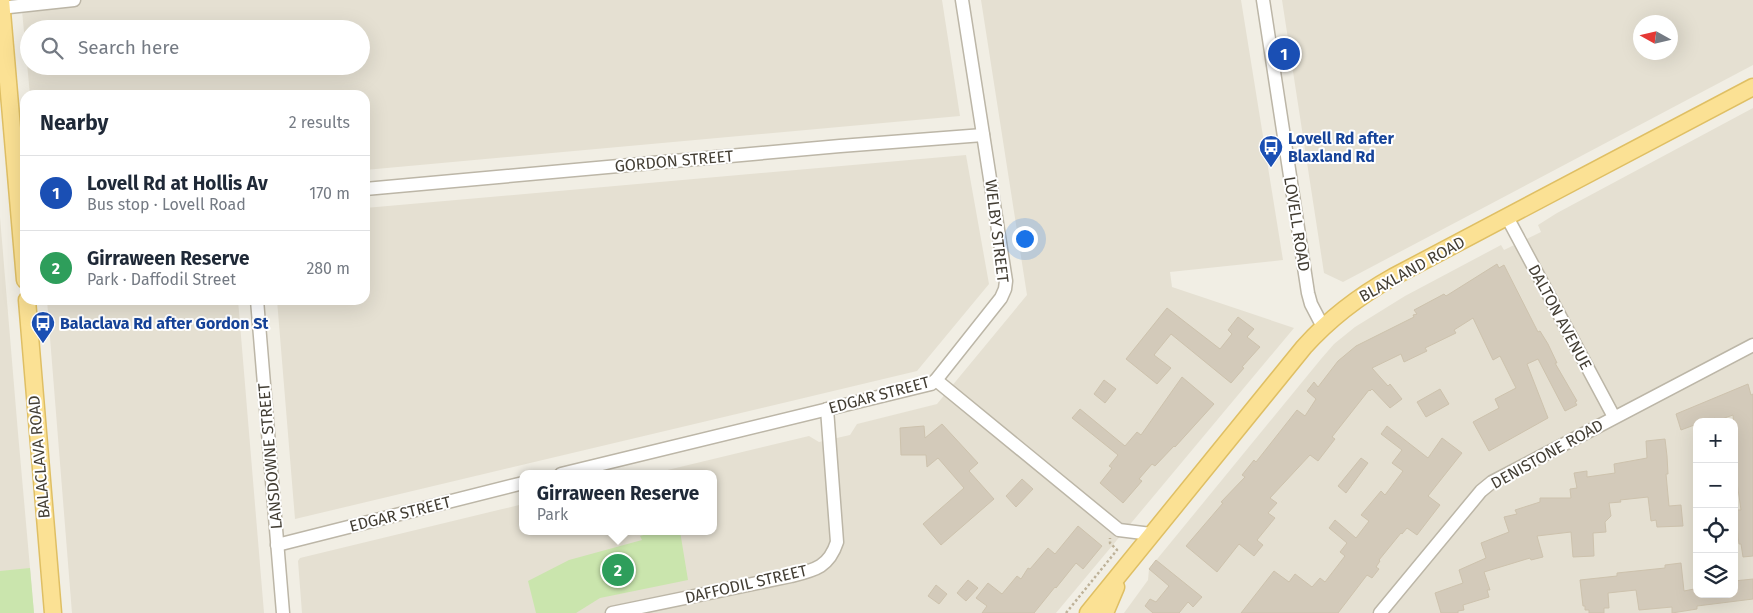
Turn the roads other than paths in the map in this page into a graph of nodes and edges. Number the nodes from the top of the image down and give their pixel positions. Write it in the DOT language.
graph roads {
  1 [pos="74,0"];
  2 [pos="962,0"];
  3 [pos="1264,0"];
  4 [pos="1,5"];
  5 [pos="1753,87"];
  6 [pos="984,134"];
  7 [pos="370,190"];
  8 [pos="20,192"];
  9 [pos="1506,217"];
  10 [pos="27,305"];
  11 [pos="257,305"];
  12 [pos="1323,327"];
  13 [pos="1753,345"];
  14 [pos="936,380"];
  15 [pos="827,409"];
  16 [pos="1614,417"];
  17 [pos="577,470"];
  18 [pos="519,484"];
  19 [pos="1151,534"];
  20 [pos="277,545"];
  21 [pos="1123,568"];
  22 [pos="654,609"];
  23 [pos="53,613"];
  24 [pos="283,613"];
  25 [pos="612,613"];
  26 [pos="1088,613"];
  27 [pos="1105,613"];
  28 [pos="1380,613"];
  1 -- 4 [label="street"];
  2 -- 6 [label="street, WELBY STREET"];
  3 -- 12 [label="street, LOVELL ROAD"];
  4 -- 8 [label="main road"];
  5 -- 9 [label="main road, BLAXLAND ROAD"];
  6 -- 7 [label="street, GORDON STREET"];
  6 -- 14 [label="street, WELBY STREET"];
  9 -- 12 [label="main road, BLAXLAND ROAD"];
  9 -- 16 [label="street, DALTON AVENUE"];
  10 -- 23 [label="main road, BALACLAVA ROAD"];
  11 -- 20 [label="street, LANSDOWNE STREET"];
  12 -- 19 [label="main road, BLAXLAND ROAD"];
  13 -- 16 [label="street, DENISTONE ROAD"];
  14 -- 15 [label="street, EDGAR STREET"];
  14 -- 19 [label="street, EDGAR STREET"];
  15 -- 17 [label="street, EDGAR STREET"];
  15 -- 22 [label="street, DAFFODIL STREET"];
  16 -- 28 [label="street, DENISTONE ROAD"];
  18 -- 20 [label="street, EDGAR STREET"];
  19 -- 21 [label="main road, BLAXLAND ROAD"];
  20 -- 24 [label="street, LANSDOWNE STREET"];
  21 -- 26 [label="main road, BLAXLAND ROAD"];
  21 -- 27 [label="main road"];
  22 -- 25 [label="street, DAFFODIL STREET"];
}
